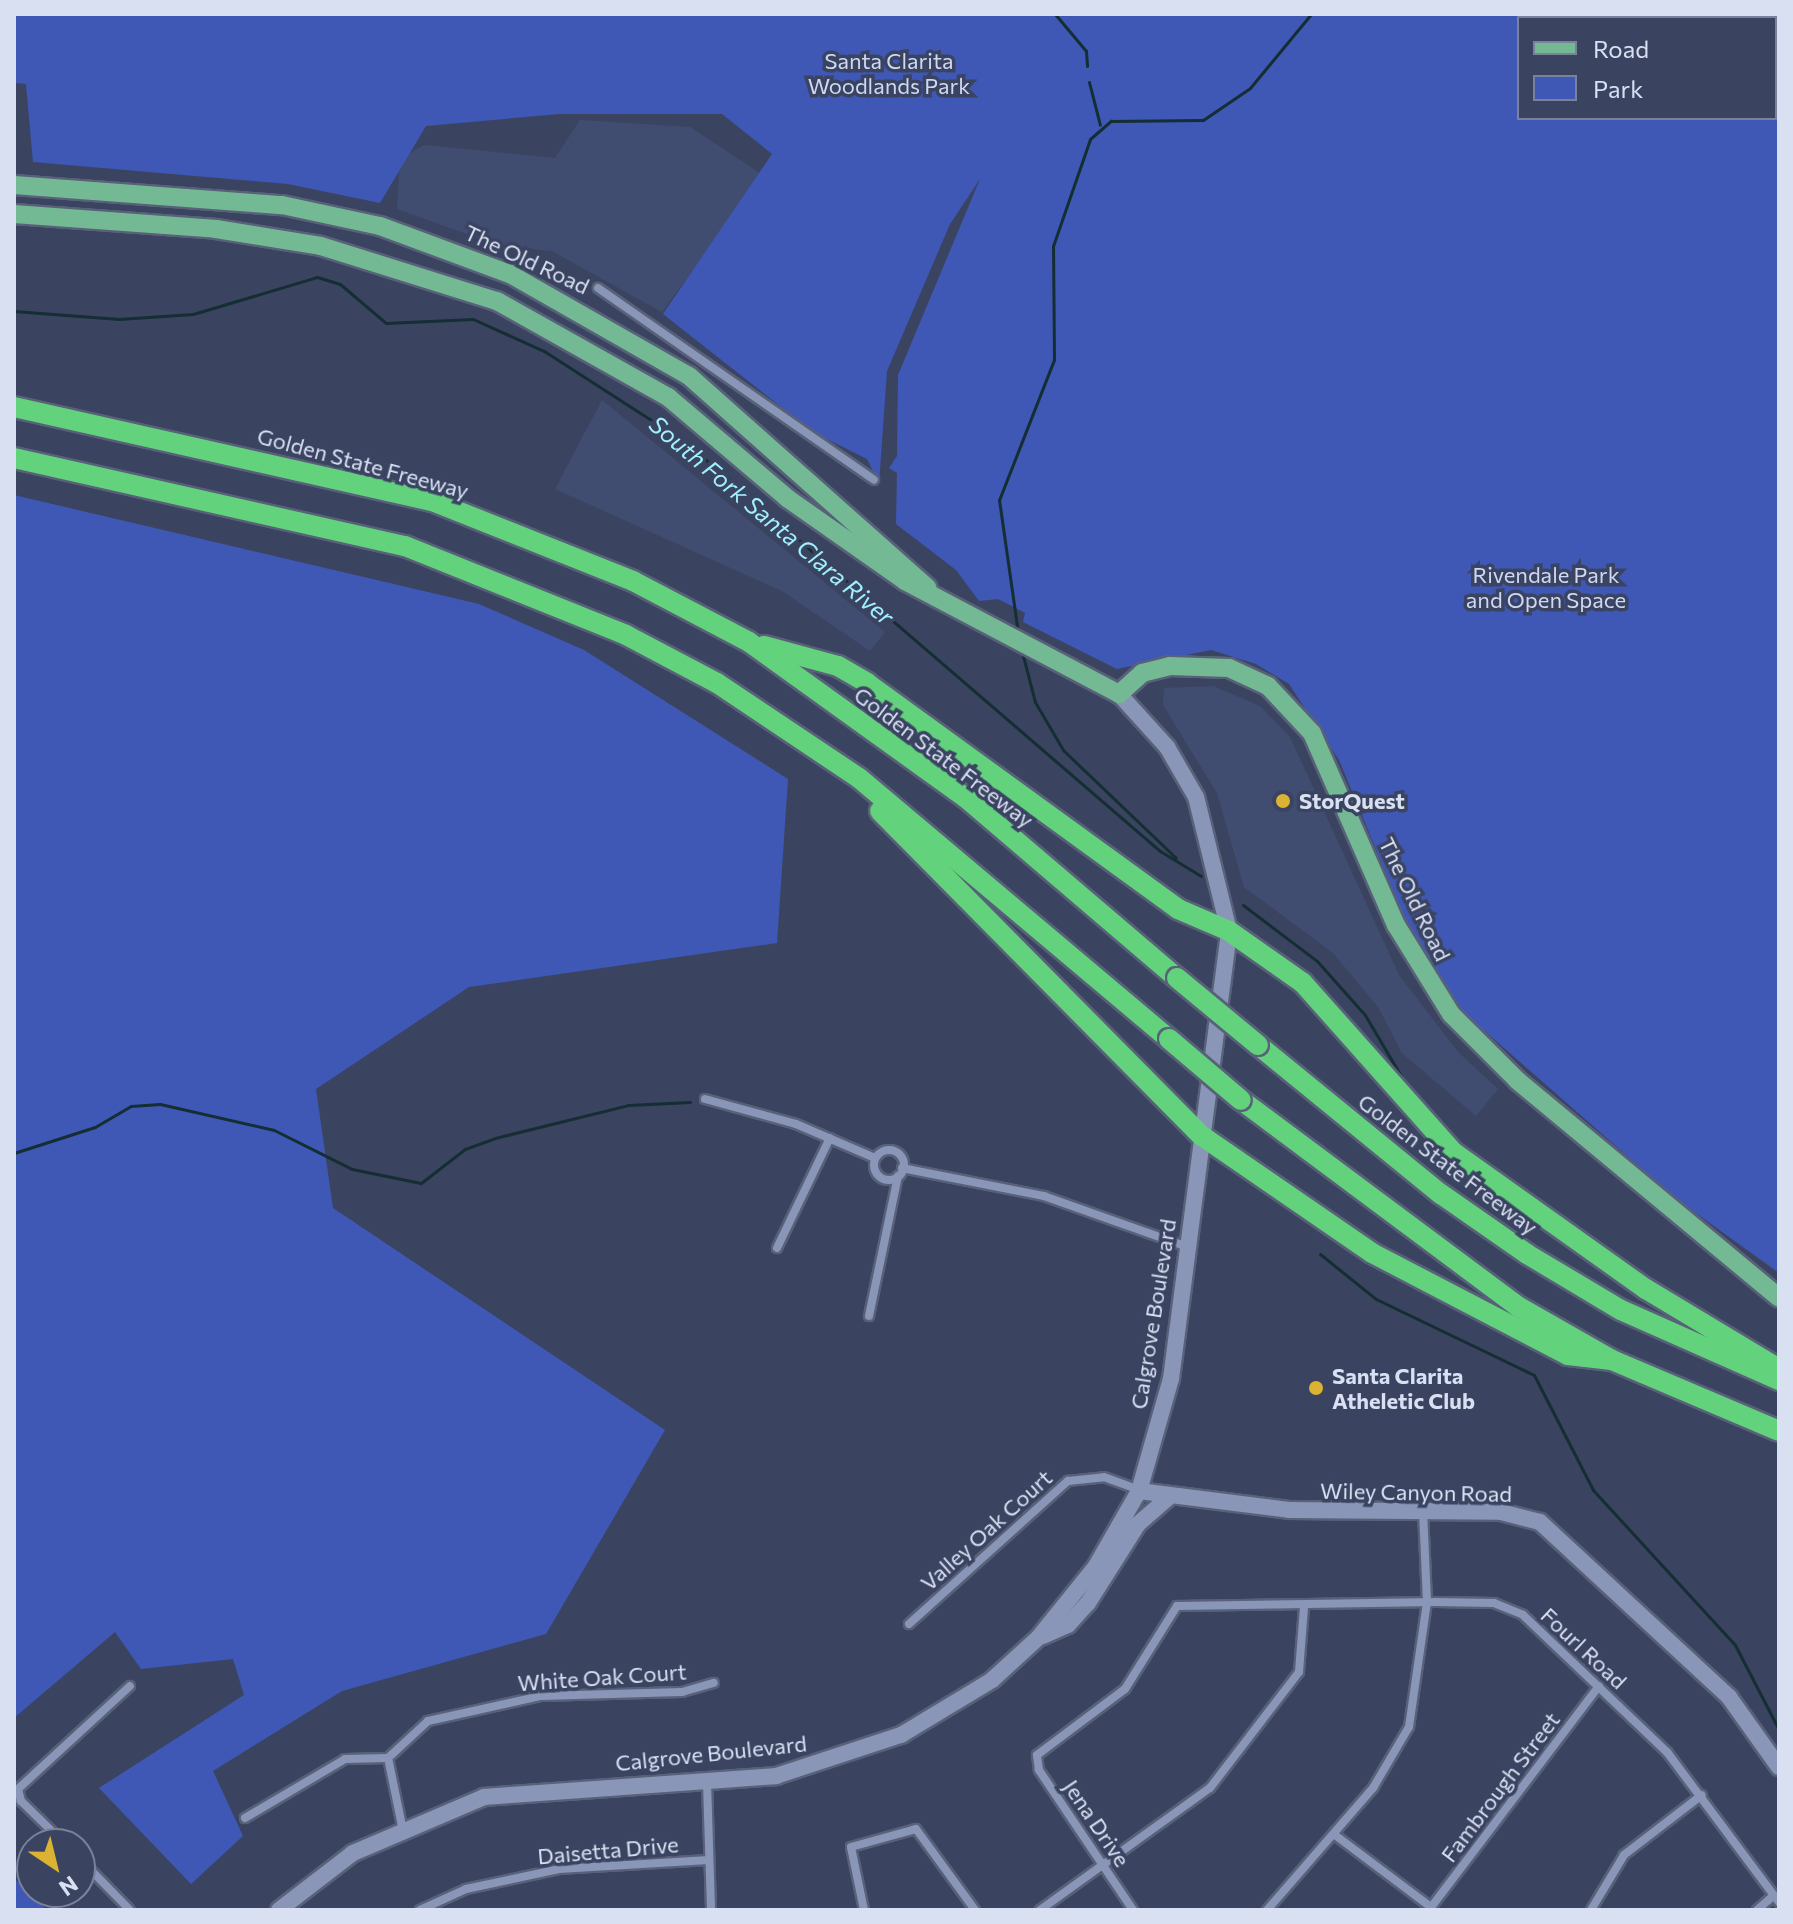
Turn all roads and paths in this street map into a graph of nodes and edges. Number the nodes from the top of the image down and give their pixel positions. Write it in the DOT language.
graph roads {
  1 [pos="14,185"];
  2 [pos="14,214"];
  3 [pos="598,288"];
  4 [pos="14,407"];
  5 [pos="14,458"];
  6 [pos="874,480"];
  7 [pos="928,588"];
  8 [pos="749,642"];
  9 [pos="1119,694"];
  10 [pos="831,757"];
  11 [pos="1229,931"];
  12 [pos="705,1099"];
  13 [pos="1202,1136"];
  14 [pos="830,1138"];
  15 [pos="875,1158"];
  16 [pos="900,1172"];
  17 [pos="1189,1247"];
  18 [pos="777,1248"];
  19 [pos="1779,1298"];
  20 [pos="869,1316"];
  21 [pos="1612,1360"];
  22 [pos="1779,1369"];
  23 [pos="1779,1380"];
  24 [pos="1779,1431"];
  25 [pos="1139,1491"];
  26 [pos="1168,1498"];
  27 [pos="1423,1511"];
  28 [pos="1427,1602"];
  29 [pos="1304,1607"];
  30 [pos="909,1624"];
  31 [pos="1038,1638"];
  32 [pos="714,1683"];
  33 [pos="130,1686"];
  34 [pos="1599,1686"];
  35 [pos="1037,1755"];
  36 [pos="388,1758"];
  37 [pos="1779,1767"];
  38 [pos="707,1782"];
  39 [pos="1702,1795"];
  40 [pos="245,1818"];
  41 [pos="402,1826"];
  42 [pos="49,1828"];
  43 [pos="1335,1835"];
  44 [pos="709,1860"];
  45 [pos="1104,1865"];
  46 [pos="96,1875"];
  47 [pos="1775,1900"];
  48 [pos="1430,1909"];
  49 [pos="130,1910"];
  50 [pos="279,1910"];
  51 [pos="420,1910"];
  52 [pos="711,1910"];
  53 [pos="864,1910"];
  54 [pos="975,1910"];
  55 [pos="1040,1910"];
  56 [pos="1133,1910"];
  57 [pos="1267,1910"];
  58 [pos="1591,1910"];
  59 [pos="1757,1910"];
  1 -- 7 [label="main road, The Old Road"];
  2 -- 7 [label="main road"];
  3 -- 6 [label="street"];
  4 -- 8 [label="highway, Golden State Freeway"];
  5 -- 10 [label="highway"];
  7 -- 9 [label="main road"];
  8 -- 11 [label="highway"];
  8 -- 23 [label="highway, Golden State Freeway, bridge"];
  9 -- 11 [label="street, Calgrove Boulevard"];
  9 -- 19 [label="main road, The Old Road"];
  10 -- 13 [label="highway"];
  10 -- 21 [label="highway, bridge"];
  11 -- 13 [label="street, Calgrove Boulevard"];
  11 -- 22 [label="highway"];
  12 -- 14 [label="street"];
  13 -- 17 [label="street, Calgrove Boulevard"];
  13 -- 21 [label="highway"];
  14 -- 15 [label="street"];
  14 -- 18 [label="street"];
  15 -- 16 [label="street"];
  15 -- 16 [label="street"];
  16 -- 17 [label="street"];
  16 -- 20 [label="street"];
  17 -- 25 [label="street, Calgrove Boulevard"];
  21 -- 24 [label="highway"];
  25 -- 26 [label="street, Wiley Canyon Road"];
  25 -- 30 [label="street, Valley Oak Court"];
  25 -- 31 [label="street, Calgrove Boulevard"];
  26 -- 27 [label="street, Wiley Canyon Road"];
  26 -- 31 [label="street"];
  27 -- 28 [label="street"];
  27 -- 37 [label="street, Wiley Canyon Road"];
  28 -- 29 [label="street, Fourl Road"];
  28 -- 34 [label="street, Fourl Road"];
  28 -- 43 [label="street"];
  29 -- 35 [label="street, Fourl Road"];
  29 -- 45 [label="street"];
  31 -- 38 [label="street, Calgrove Boulevard"];
  32 -- 36 [label="street, White Oak Court"];
  33 -- 42 [label="street"];
  34 -- 39 [label="street, Fourl Road"];
  34 -- 48 [label="street, Fambrough Street"];
  35 -- 45 [label="street, Jena Drive"];
  36 -- 40 [label="street"];
  36 -- 41 [label="street"];
  38 -- 41 [label="street, Calgrove Boulevard"];
  38 -- 44 [label="street"];
  39 -- 47 [label="street, Fourl Road"];
  39 -- 58 [label="street"];
  41 -- 50 [label="street, Calgrove Boulevard"];
  43 -- 48 [label="street"];
  43 -- 57 [label="street"];
  44 -- 51 [label="street, Daisetta Drive"];
  44 -- 52 [label="street"];
  45 -- 55 [label="street"];
  45 -- 56 [label="street, Jena Drive"];
  46 -- 49 [label="street"];
  47 -- 59 [label="street"];
  53 -- 54 [label="street"];
}
